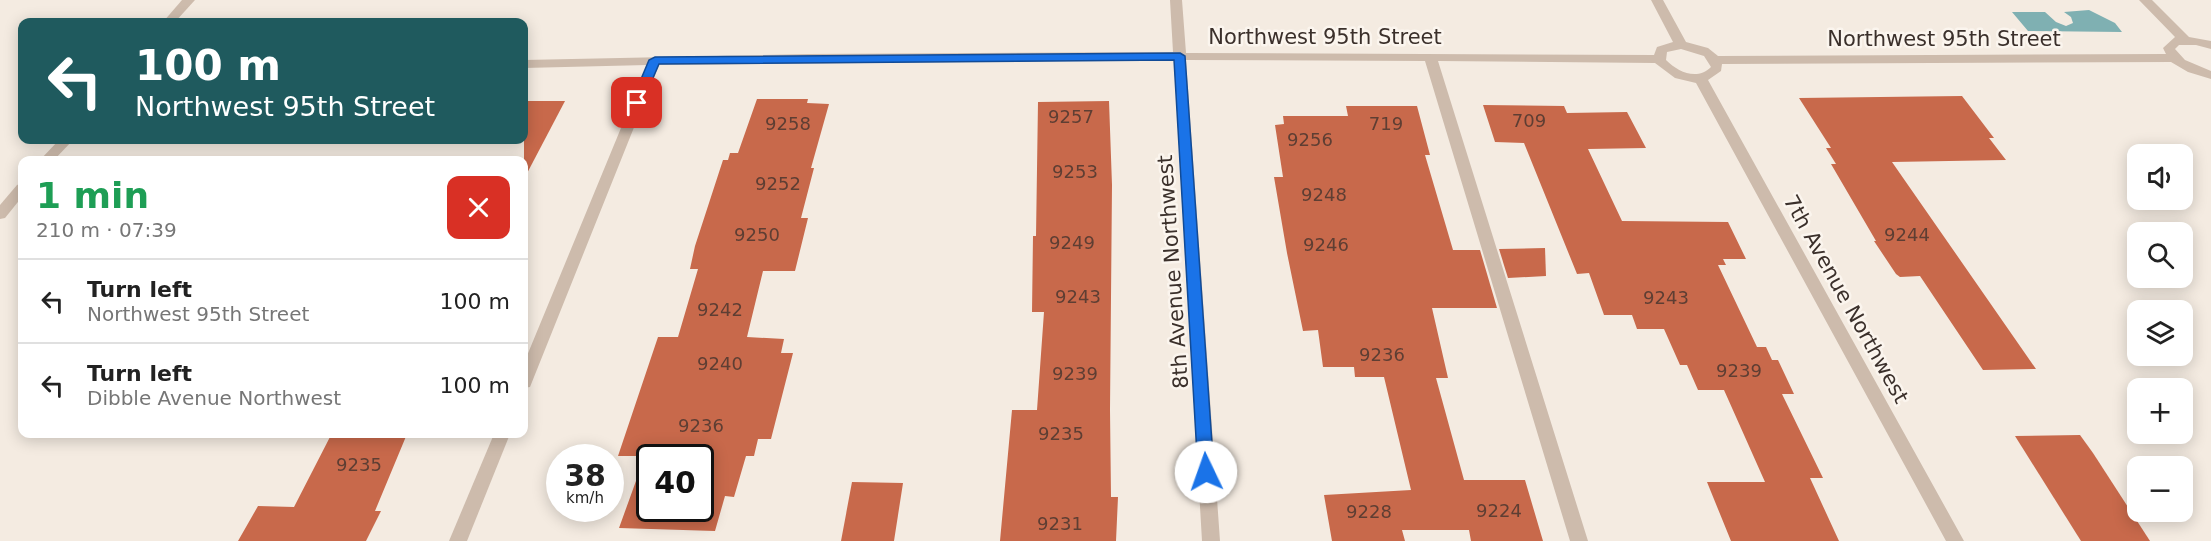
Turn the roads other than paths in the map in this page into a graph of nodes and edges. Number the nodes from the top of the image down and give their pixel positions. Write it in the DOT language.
graph roads {
  1 [pos="189,0"];
  2 [pos="1176,0"];
  3 [pos="1658,0"];
  4 [pos="2145,0"];
  5 [pos="173,18"];
  6 [pos="2185,40"];
  7 [pos="1681,45"];
  8 [pos="2211,45"];
  9 [pos="1180,56"];
  10 [pos="1430,57"];
  11 [pos="1659,58"];
  12 [pos="2174,58"];
  13 [pos="655,60"];
  14 [pos="1714,60"];
  15 [pos="528,64"];
  16 [pos="2211,75"];
  17 [pos="1701,78"];
  18 [pos="62,144"];
  19 [pos="51,156"];
  20 [pos="18,193"];
  21 [pos="0,214"];
  22 [pos="528,372"];
  23 [pos="500,438"];
  24 [pos="458,541"];
  25 [pos="1210,541"];
  26 [pos="1579,541"];
  27 [pos="1955,541"];
  1 -- 5 [label="street"];
  2 -- 9 [label="street, 8th Avenue Northwest"];
  3 -- 7 [label="street"];
  4 -- 6 [label="street"];
  6 -- 8 [label="street"];
  6 -- 12 [label="street"];
  7 -- 11 [label="street"];
  7 -- 14 [label="street"];
  9 -- 10 [label="street, Northwest 95th Street"];
  9 -- 13 [label="street, Northwest 95th Street"];
  9 -- 25 [label="street, 8th Avenue Northwest"];
  10 -- 11 [label="street, Northwest 95th Street"];
  10 -- 26 [label="street"];
  11 -- 17 [label="street"];
  12 -- 14 [label="street, Northwest 95th Street"];
  12 -- 16 [label="street"];
  13 -- 15 [label="street, Northwest 95th Street"];
  13 -- 22 [label="street"];
  14 -- 17 [label="street"];
  17 -- 27 [label="street, 7th Avenue Northwest"];
  18 -- 19 [label="street"];
  20 -- 21 [label="street"];
  23 -- 24 [label="street"];
}
